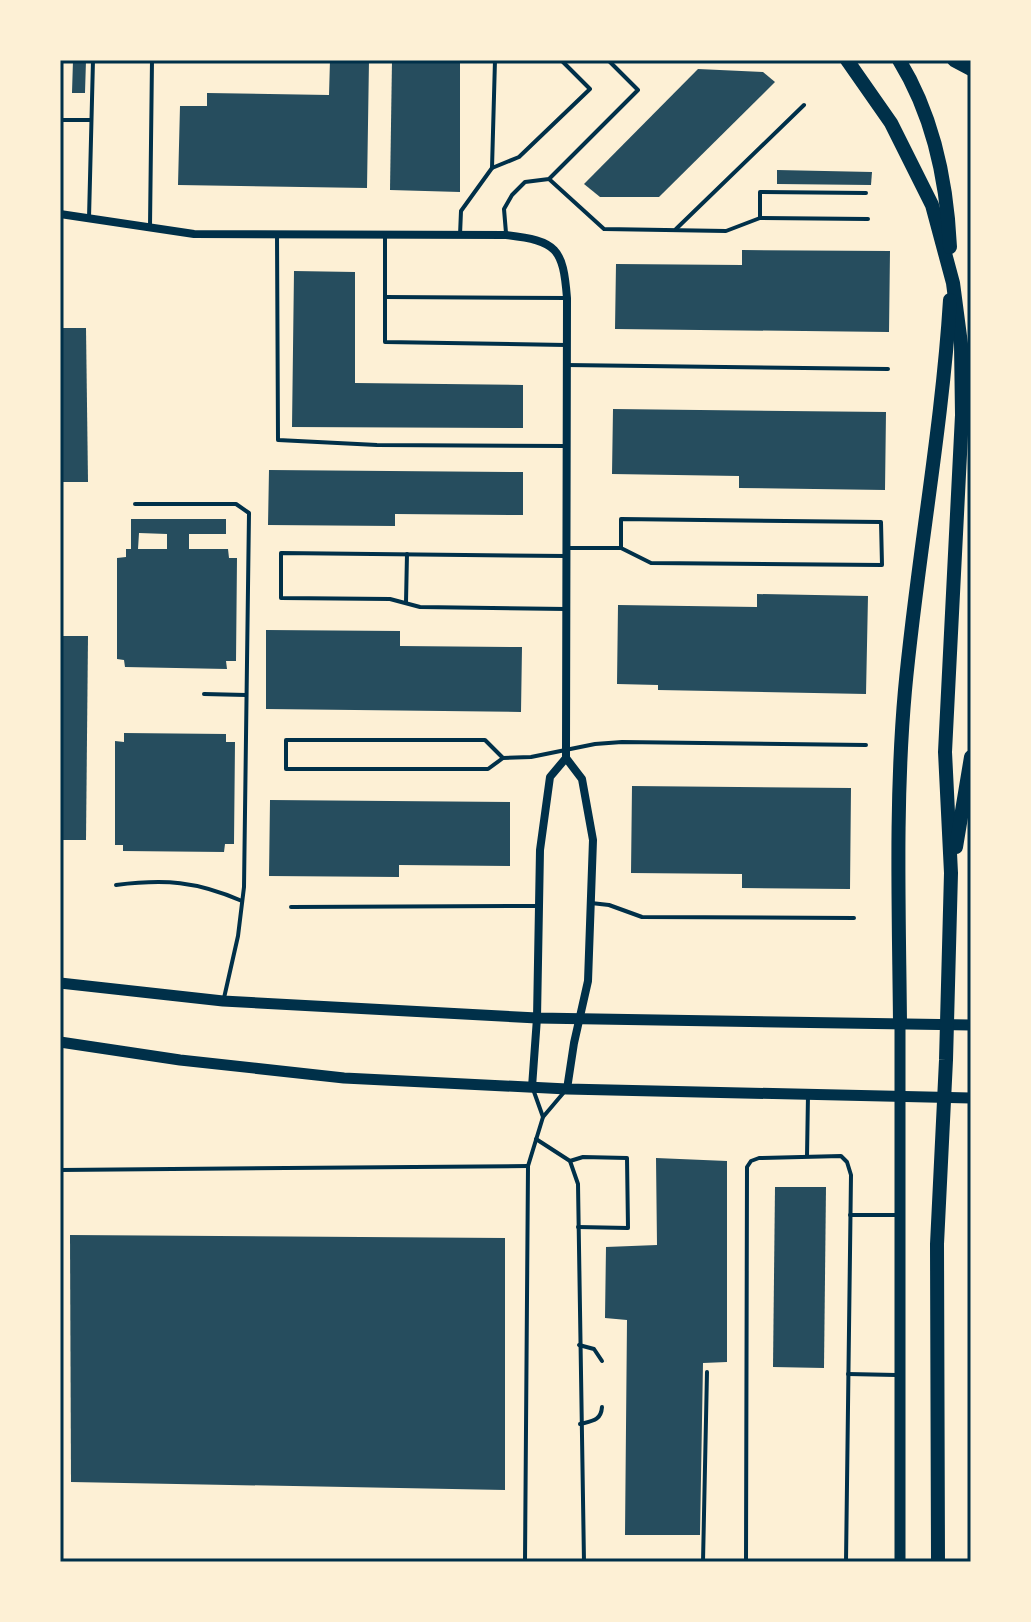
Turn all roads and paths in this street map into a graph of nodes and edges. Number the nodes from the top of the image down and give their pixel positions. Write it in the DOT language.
graph roads {
  1 [pos="93,60"];
  2 [pos="152,60"];
  3 [pos="495,60"];
  4 [pos="561,60"];
  5 [pos="608,60"];
  6 [pos="847,60"];
  7 [pos="899,60"];
  8 [pos="954,60"];
  9 [pos="971,69"];
  10 [pos="804,105"];
  11 [pos="60,120"];
  12 [pos="91,120"];
  13 [pos="492,168"];
  14 [pos="549,179"];
  15 [pos="866,193"];
  16 [pos="60,214"];
  17 [pos="89,218"];
  18 [pos="760,218"];
  19 [pos="868,219"];
  20 [pos="150,227"];
  21 [pos="675,230"];
  22 [pos="277,234"];
  23 [pos="385,235"];
  24 [pos="460,235"];
  25 [pos="506,235"];
  26 [pos="385,297"];
  27 [pos="567,298"];
  28 [pos="566,345"];
  29 [pos="566,365"];
  30 [pos="888,369"];
  31 [pos="566,446"];
  32 [pos="135,504"];
  33 [pos="621,548"];
  34 [pos="566,552"];
  35 [pos="407,554"];
  36 [pos="406,602"];
  37 [pos="566,609"];
  38 [pos="204,694"];
  39 [pos="247,695"];
  40 [pos="866,745"];
  41 [pos="566,755"];
  42 [pos="971,757"];
  43 [pos="503,758"];
  44 [pos="951,873"];
  45 [pos="116,885"];
  46 [pos="242,901"];
  47 [pos="590,903"];
  48 [pos="539,906"];
  49 [pos="291,907"];
  50 [pos="854,918"];
  51 [pos="60,983"];
  52 [pos="223,1001"];
  53 [pos="537,1018"];
  54 [pos="579,1019"];
  55 [pos="900,1023"];
  56 [pos="971,1025"];
  57 [pos="60,1042"];
  58 [pos="532,1087"];
  59 [pos="567,1089"];
  60 [pos="808,1094"];
  61 [pos="900,1096"];
  62 [pos="971,1098"];
  63 [pos="543,1117"];
  64 [pos="536,1139"];
  65 [pos="807,1156"];
  66 [pos="570,1161"];
  67 [pos="528,1166"];
  68 [pos="60,1170"];
  69 [pos="850,1215"];
  70 [pos="899,1215"];
  71 [pos="578,1227"];
  72 [pos="579,1345"];
  73 [pos="602,1361"];
  74 [pos="707,1372"];
  75 [pos="848,1374"];
  76 [pos="899,1375"];
  77 [pos="602,1407"];
  78 [pos="580,1424"];
  79 [pos="525,1562"];
  80 [pos="584,1562"];
  81 [pos="703,1562"];
  82 [pos="746,1562"];
  83 [pos="846,1562"];
  84 [pos="900,1562"];
  85 [pos="938,1562"];
  1 -- 12 [label="lane"];
  2 -- 20 [label="lane"];
  3 -- 13 [label="lane"];
  4 -- 13 [label="lane"];
  5 -- 14 [label="lane"];
  6 -- 44 [label="highway"];
  7 -- 55 [label="highway"];
  8 -- 9 [label="highway"];
  10 -- 21 [label="lane"];
  11 -- 12 [label="lane"];
  12 -- 17 [label="lane"];
  13 -- 24 [label="lane"];
  14 -- 21 [label="lane"];
  14 -- 25 [label="lane"];
  15 -- 18 [label="lane"];
  16 -- 17 [label="street"];
  17 -- 20 [label="street"];
  18 -- 19 [label="lane"];
  18 -- 21 [label="lane"];
  20 -- 22 [label="street"];
  22 -- 23 [label="street"];
  22 -- 31 [label="lane"];
  23 -- 24 [label="street"];
  23 -- 26 [label="lane"];
  24 -- 25 [label="street"];
  25 -- 27 [label="street"];
  26 -- 27 [label="lane"];
  26 -- 28 [label="lane"];
  27 -- 28 [label="street"];
  28 -- 29 [label="street"];
  29 -- 30 [label="lane"];
  29 -- 31 [label="street"];
  31 -- 34 [label="street"];
  32 -- 39 [label="lane"];
  33 -- 33 [label="lane"];
  33 -- 34 [label="lane"];
  34 -- 35 [label="lane"];
  34 -- 37 [label="street"];
  35 -- 36 [label="lane"];
  35 -- 36 [label="lane"];
  36 -- 37 [label="lane"];
  37 -- 41 [label="street"];
  38 -- 39 [label="lane"];
  39 -- 46 [label="lane"];
  40 -- 41 [label="lane"];
  41 -- 43 [label="lane"];
  41 -- 47 [label="street"];
  41 -- 48 [label="street"];
  42 -- 44 [label="highway"];
  43 -- 43 [label="lane"];
  44 -- 85 [label="highway"];
  45 -- 46 [label="lane"];
  46 -- 52 [label="lane"];
  47 -- 50 [label="lane"];
  47 -- 54 [label="street"];
  48 -- 49 [label="lane"];
  48 -- 53 [label="street"];
  51 -- 52 [label="main road"];
  52 -- 53 [label="main road"];
  53 -- 54 [label="main road"];
  53 -- 58 [label="street"];
  54 -- 55 [label="main road"];
  54 -- 59 [label="street"];
  55 -- 56 [label="main road"];
  55 -- 61 [label="main road"];
  57 -- 58 [label="main road"];
  58 -- 59 [label="main road"];
  58 -- 63 [label="lane"];
  59 -- 60 [label="main road"];
  59 -- 63 [label="lane"];
  60 -- 61 [label="main road"];
  60 -- 65 [label="lane"];
  61 -- 62 [label="main road"];
  61 -- 70 [label="main road"];
  63 -- 64 [label="lane"];
  64 -- 66 [label="lane"];
  64 -- 67 [label="lane"];
  65 -- 69 [label="lane"];
  65 -- 82 [label="lane"];
  66 -- 71 [label="lane"];
  66 -- 71 [label="lane"];
  67 -- 68 [label="lane"];
  67 -- 79 [label="lane"];
  69 -- 70 [label="lane"];
  69 -- 75 [label="lane"];
  70 -- 76 [label="main road"];
  71 -- 72 [label="lane"];
  72 -- 73 [label="lane"];
  72 -- 78 [label="lane"];
  74 -- 81 [label="lane"];
  75 -- 76 [label="lane"];
  75 -- 83 [label="lane"];
  76 -- 84 [label="main road"];
  77 -- 78 [label="lane"];
  78 -- 80 [label="lane"];
}
